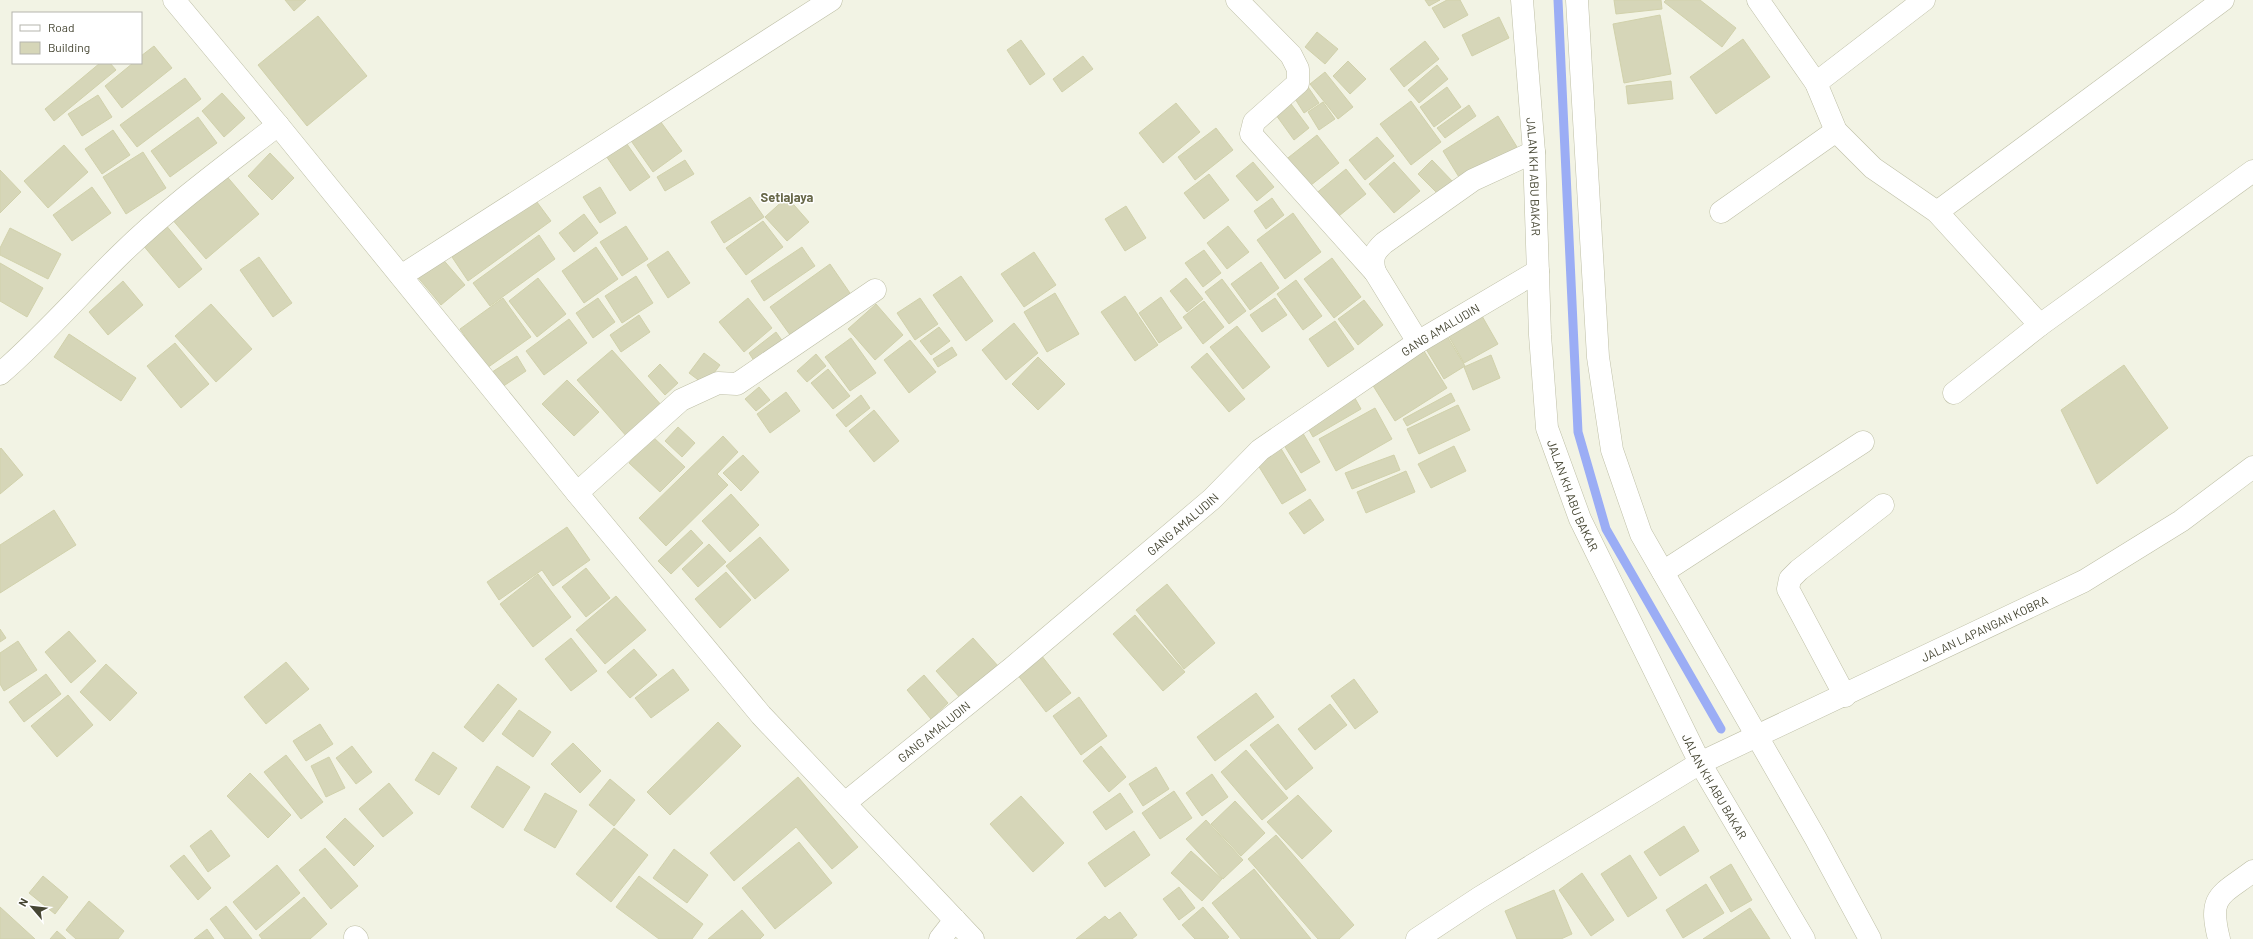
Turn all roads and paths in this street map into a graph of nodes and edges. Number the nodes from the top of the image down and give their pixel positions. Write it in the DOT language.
graph roads {
  1 [pos="174,0"];
  2 [pos="831,0"];
  3 [pos="1237,0"];
  4 [pos="1522,0"];
  5 [pos="1577,0"];
  6 [pos="1758,0"];
  7 [pos="1924,0"];
  8 [pos="2223,0"];
  9 [pos="1816,83"];
  10 [pos="278,124"];
  11 [pos="1836,131"];
  12 [pos="1534,152"];
  13 [pos="2253,171"];
  14 [pos="1721,212"];
  15 [pos="1937,212"];
  16 [pos="1538,271"];
  17 [pos="1375,272"];
  18 [pos="401,276"];
  19 [pos="875,290"];
  20 [pos="2040,325"];
  21 [pos="1418,342"];
  22 [pos="0,374"];
  23 [pos="1954,393"];
  24 [pos="1863,442"];
  25 [pos="2253,468"];
  26 [pos="577,493"];
  27 [pos="1883,505"];
  28 [pos="1663,572"];
  29 [pos="1845,696"];
  30 [pos="1756,736"];
  31 [pos="1700,763"];
  32 [pos="845,803"];
  33 [pos="2253,871"];
  34 [pos="955,920"];
  35 [pos="940,939"];
  36 [pos="973,939"];
  37 [pos="1417,939"];
  38 [pos="1804,939"];
  39 [pos="1870,939"];
  40 [pos="2219,939"];
  1 -- 10 [label="street"];
  2 -- 18 [label="street"];
  3 -- 17 [label="street"];
  4 -- 12 [label="street, JALAN KH ABU BAKAR"];
  5 -- 28 [label="street"];
  6 -- 9 [label="street"];
  7 -- 9 [label="street"];
  8 -- 15 [label="street"];
  9 -- 11 [label="street"];
  10 -- 18 [label="street"];
  10 -- 22 [label="street"];
  11 -- 14 [label="street"];
  11 -- 15 [label="street"];
  12 -- 16 [label="street, JALAN KH ABU BAKAR"];
  12 -- 17 [label="street"];
  13 -- 20 [label="street"];
  15 -- 20 [label="street"];
  16 -- 21 [label="street, GANG AMALUDIN"];
  16 -- 31 [label="street, JALAN KH ABU BAKAR"];
  17 -- 21 [label="street"];
  18 -- 26 [label="street"];
  19 -- 26 [label="street"];
  20 -- 23 [label="street"];
  21 -- 32 [label="street, GANG AMALUDIN"];
  24 -- 28 [label="street"];
  25 -- 29 [label="street, JALAN LAPANGAN KOBRA"];
  26 -- 32 [label="street"];
  27 -- 29 [label="street"];
  28 -- 30 [label="street"];
  29 -- 30 [label="street, JALAN LAPANGAN KOBRA"];
  30 -- 31 [label="street, JALAN LAPANGAN KOBRA"];
  30 -- 39 [label="street"];
  31 -- 37 [label="street, JALAN LAPANGAN KOBRA"];
  31 -- 38 [label="street, JALAN KH ABU BAKAR"];
  32 -- 34 [label="street"];
  33 -- 40 [label="street"];
  34 -- 35 [label="street"];
  34 -- 36 [label="street"];
}
